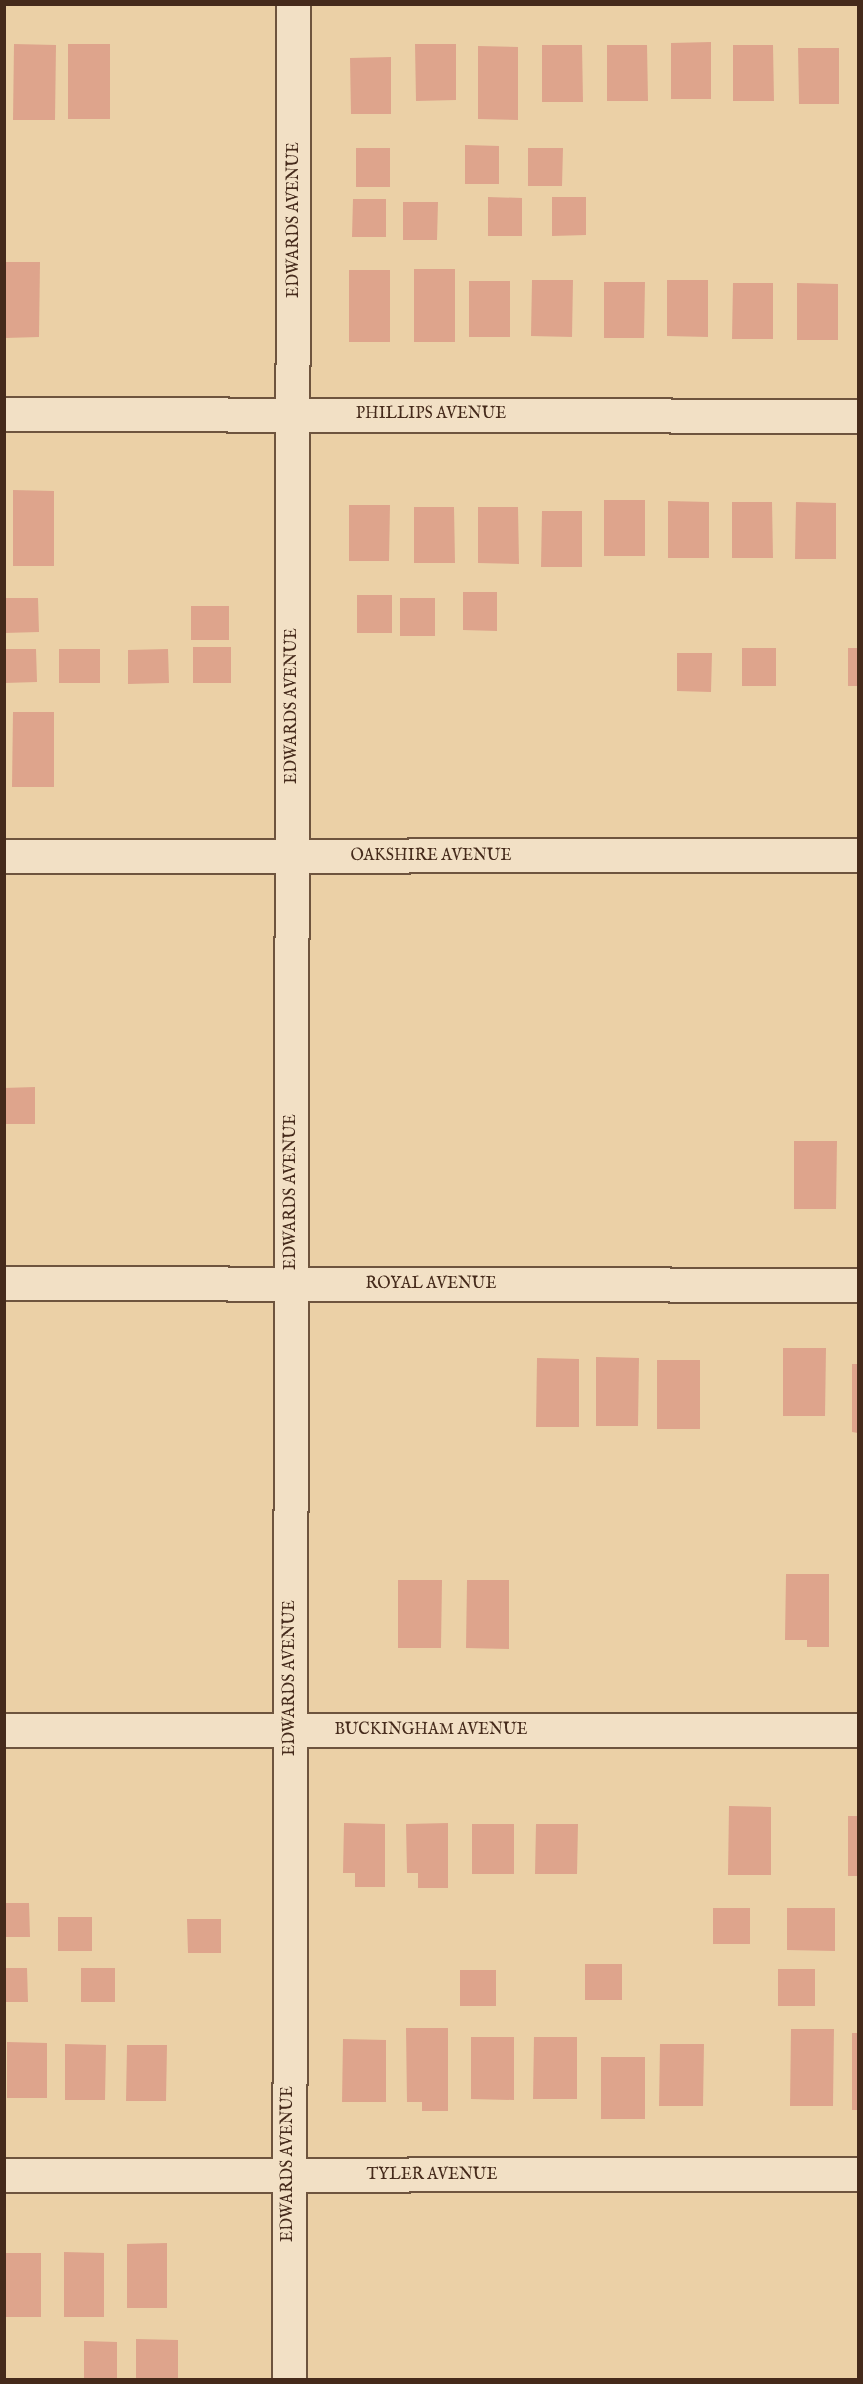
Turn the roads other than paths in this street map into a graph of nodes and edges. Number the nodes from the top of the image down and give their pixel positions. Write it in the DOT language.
graph roads {
  1 [pos="293,4"];
  2 [pos="295,413"];
  3 [pos="4,414"];
  4 [pos="858,416"];
  5 [pos="858,855"];
  6 [pos="4,856"];
  7 [pos="291,857"];
  8 [pos="4,1283"];
  9 [pos="291,1284"];
  10 [pos="858,1285"];
  11 [pos="4,1730"];
  12 [pos="289,1730"];
  13 [pos="858,1730"];
  14 [pos="858,2174"];
  15 [pos="4,2175"];
  16 [pos="288,2175"];
  17 [pos="289,2379"];
  1 -- 2 [label="street, EDWARDS AVENUE"];
  2 -- 3 [label="street, PHILLIPS AVENUE"];
  2 -- 4 [label="street, PHILLIPS AVENUE"];
  2 -- 7 [label="street, EDWARDS AVENUE"];
  5 -- 7 [label="street, OAKSHIRE AVENUE"];
  6 -- 7 [label="street, OAKSHIRE AVENUE"];
  7 -- 9 [label="street, EDWARDS AVENUE"];
  8 -- 9 [label="street, ROYAL AVENUE"];
  9 -- 10 [label="street, ROYAL AVENUE"];
  9 -- 12 [label="street, EDWARDS AVENUE"];
  11 -- 12 [label="street, BUCKINGHAM AVENUE"];
  12 -- 13 [label="street, BUCKINGHAM AVENUE"];
  12 -- 16 [label="street, EDWARDS AVENUE"];
  14 -- 16 [label="street, TYLER AVENUE"];
  15 -- 16 [label="street, TYLER AVENUE"];
  16 -- 17 [label="street, EDWARDS AVENUE"];
}
